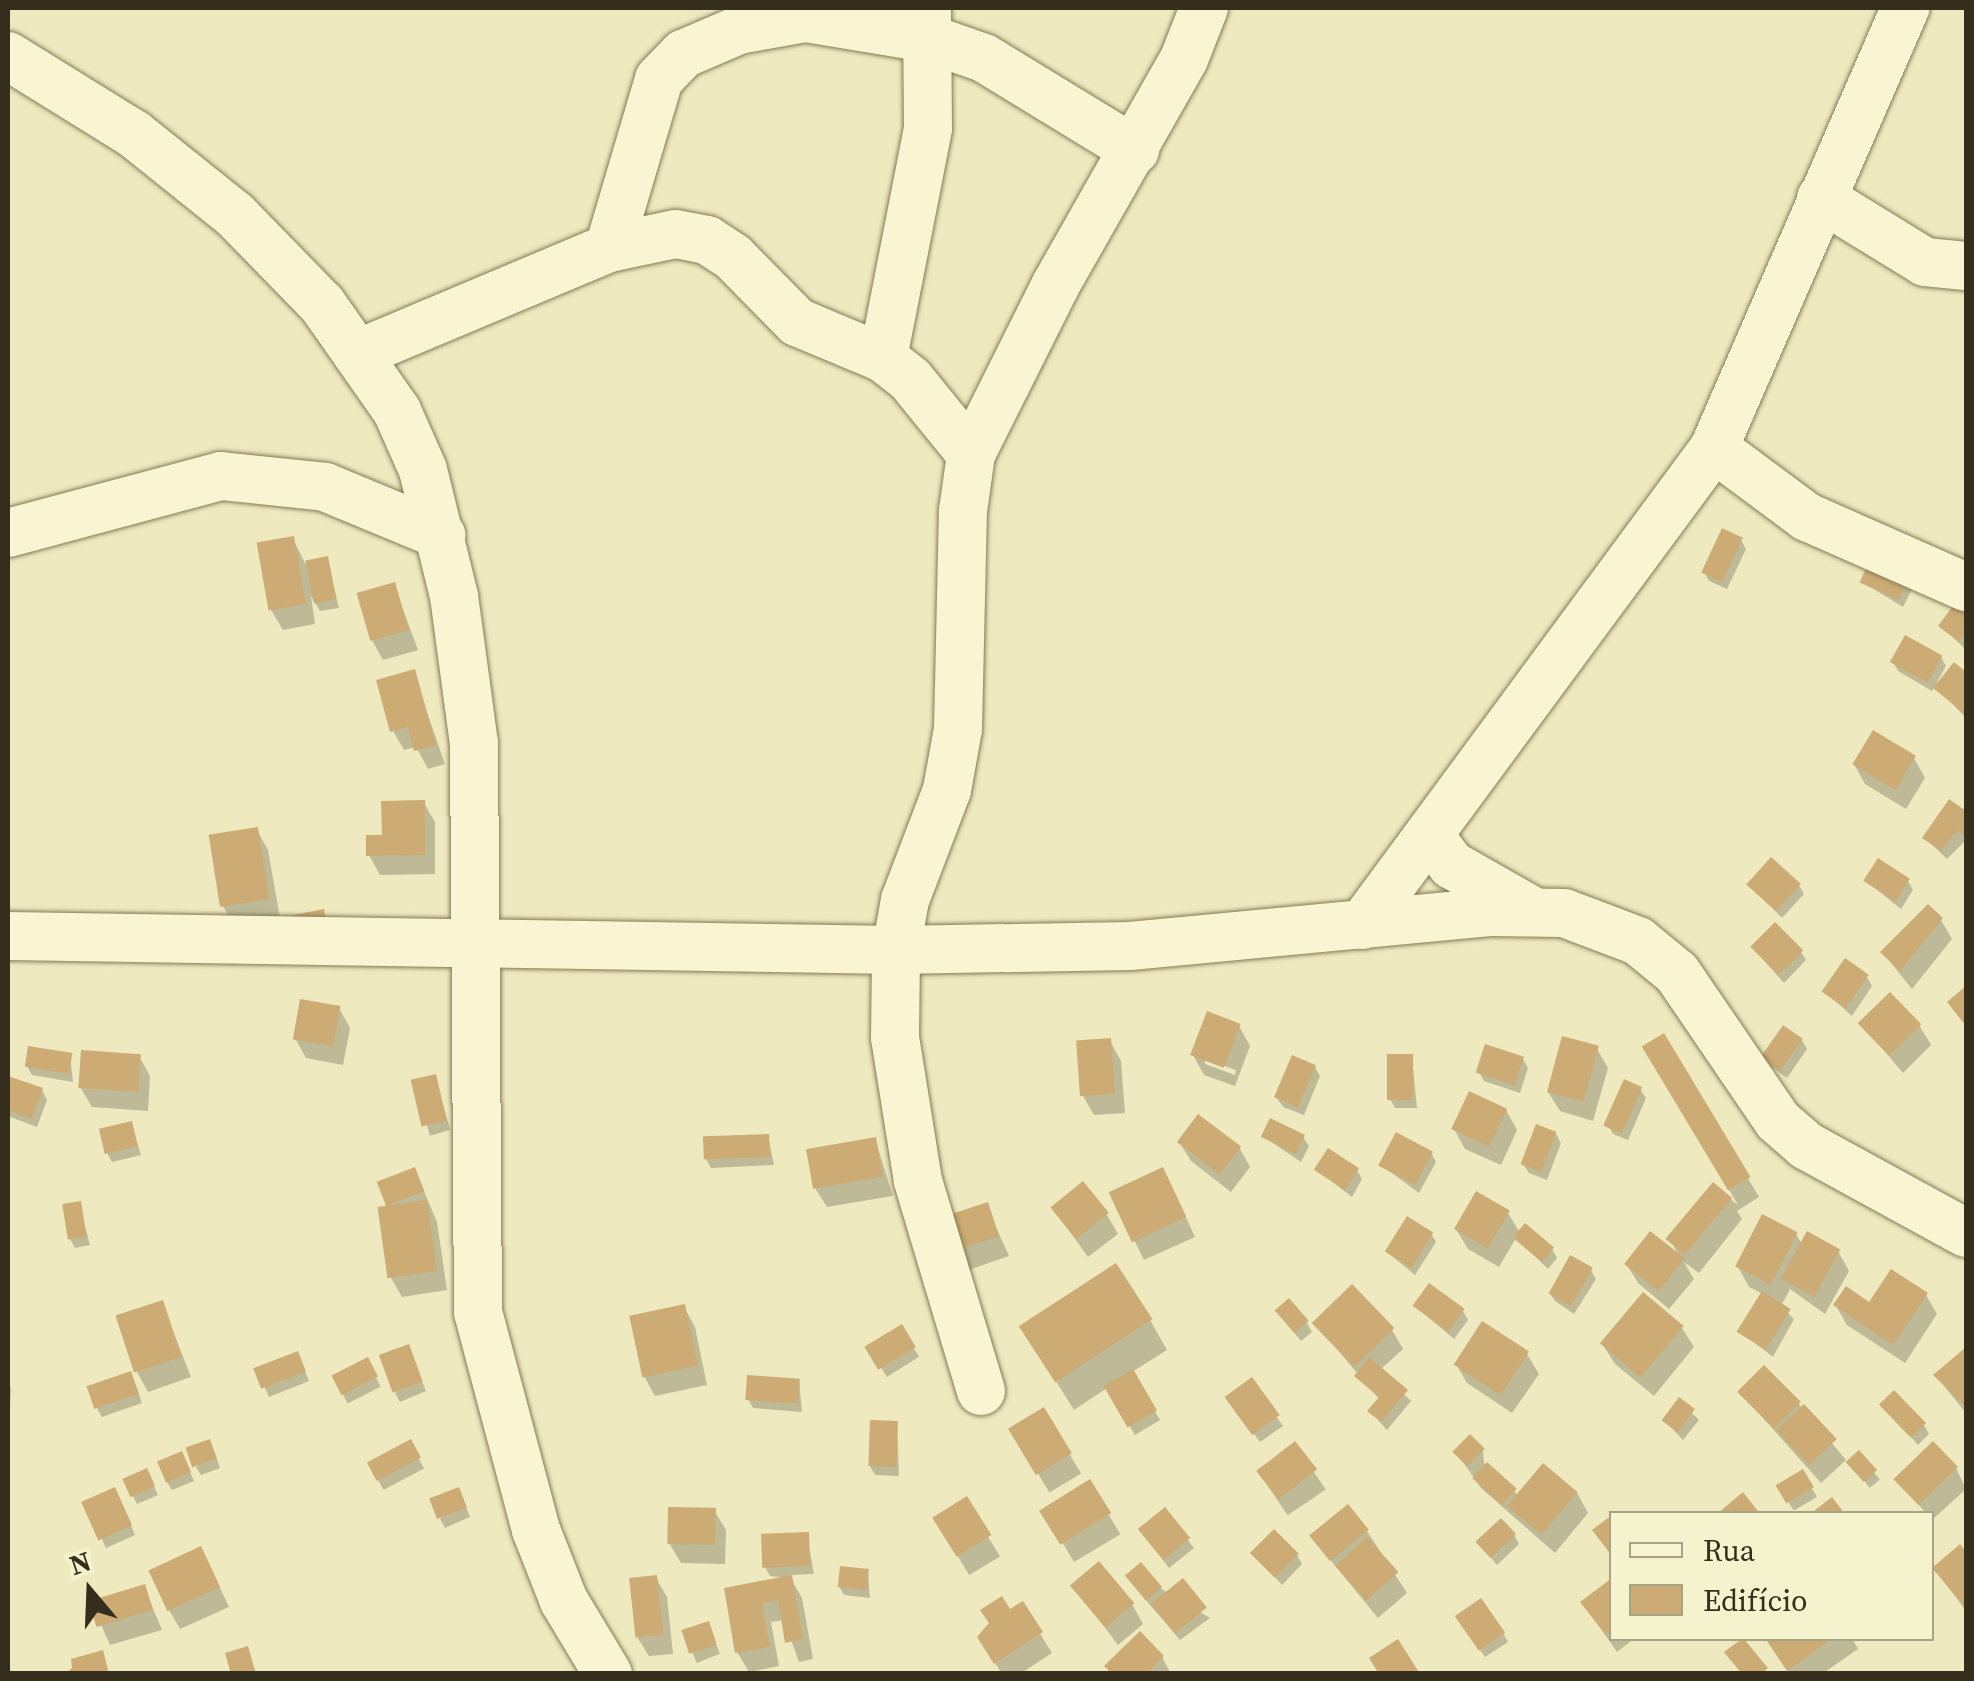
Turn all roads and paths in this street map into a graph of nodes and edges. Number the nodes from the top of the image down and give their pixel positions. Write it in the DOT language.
graph roads {
  1 [pos="1204,8"];
  2 [pos="1905,8"];
  3 [pos="927,23"];
  4 [pos="8,56"];
  5 [pos="1135,150"];
  6 [pos="1821,198"];
  7 [pos="609,248"];
  8 [pos="1966,266"];
  9 [pos="357,354"];
  10 [pos="882,358"];
  11 [pos="1714,448"];
  12 [pos="971,454"];
  13 [pos="8,533"];
  14 [pos="441,535"];
  15 [pos="1966,586"];
  16 [pos="1429,835"];
  17 [pos="1528,910"];
  18 [pos="1362,926"];
  19 [pos="8,936"];
  20 [pos="476,948"];
  21 [pos="896,950"];
  22 [pos="1966,1233"];
  23 [pos="982,1391"];
  24 [pos="608,1674"];
  1 -- 5 [label="street"];
  2 -- 6 [label="street"];
  3 -- 5 [label="street"];
  3 -- 7 [label="street"];
  3 -- 10 [label="street"];
  4 -- 9 [label="street"];
  5 -- 12 [label="street"];
  6 -- 8 [label="street"];
  6 -- 11 [label="street"];
  7 -- 9 [label="street"];
  7 -- 10 [label="street"];
  9 -- 14 [label="street"];
  10 -- 12 [label="street"];
  11 -- 15 [label="street"];
  11 -- 16 [label="street"];
  12 -- 21 [label="street"];
  13 -- 14 [label="street"];
  14 -- 20 [label="street"];
  16 -- 17 [label="street"];
  16 -- 18 [label="street"];
  17 -- 18 [label="street"];
  17 -- 22 [label="street"];
  18 -- 21 [label="street"];
  19 -- 20 [label="street"];
  20 -- 21 [label="street"];
  20 -- 24 [label="street"];
  21 -- 23 [label="street"];
}
